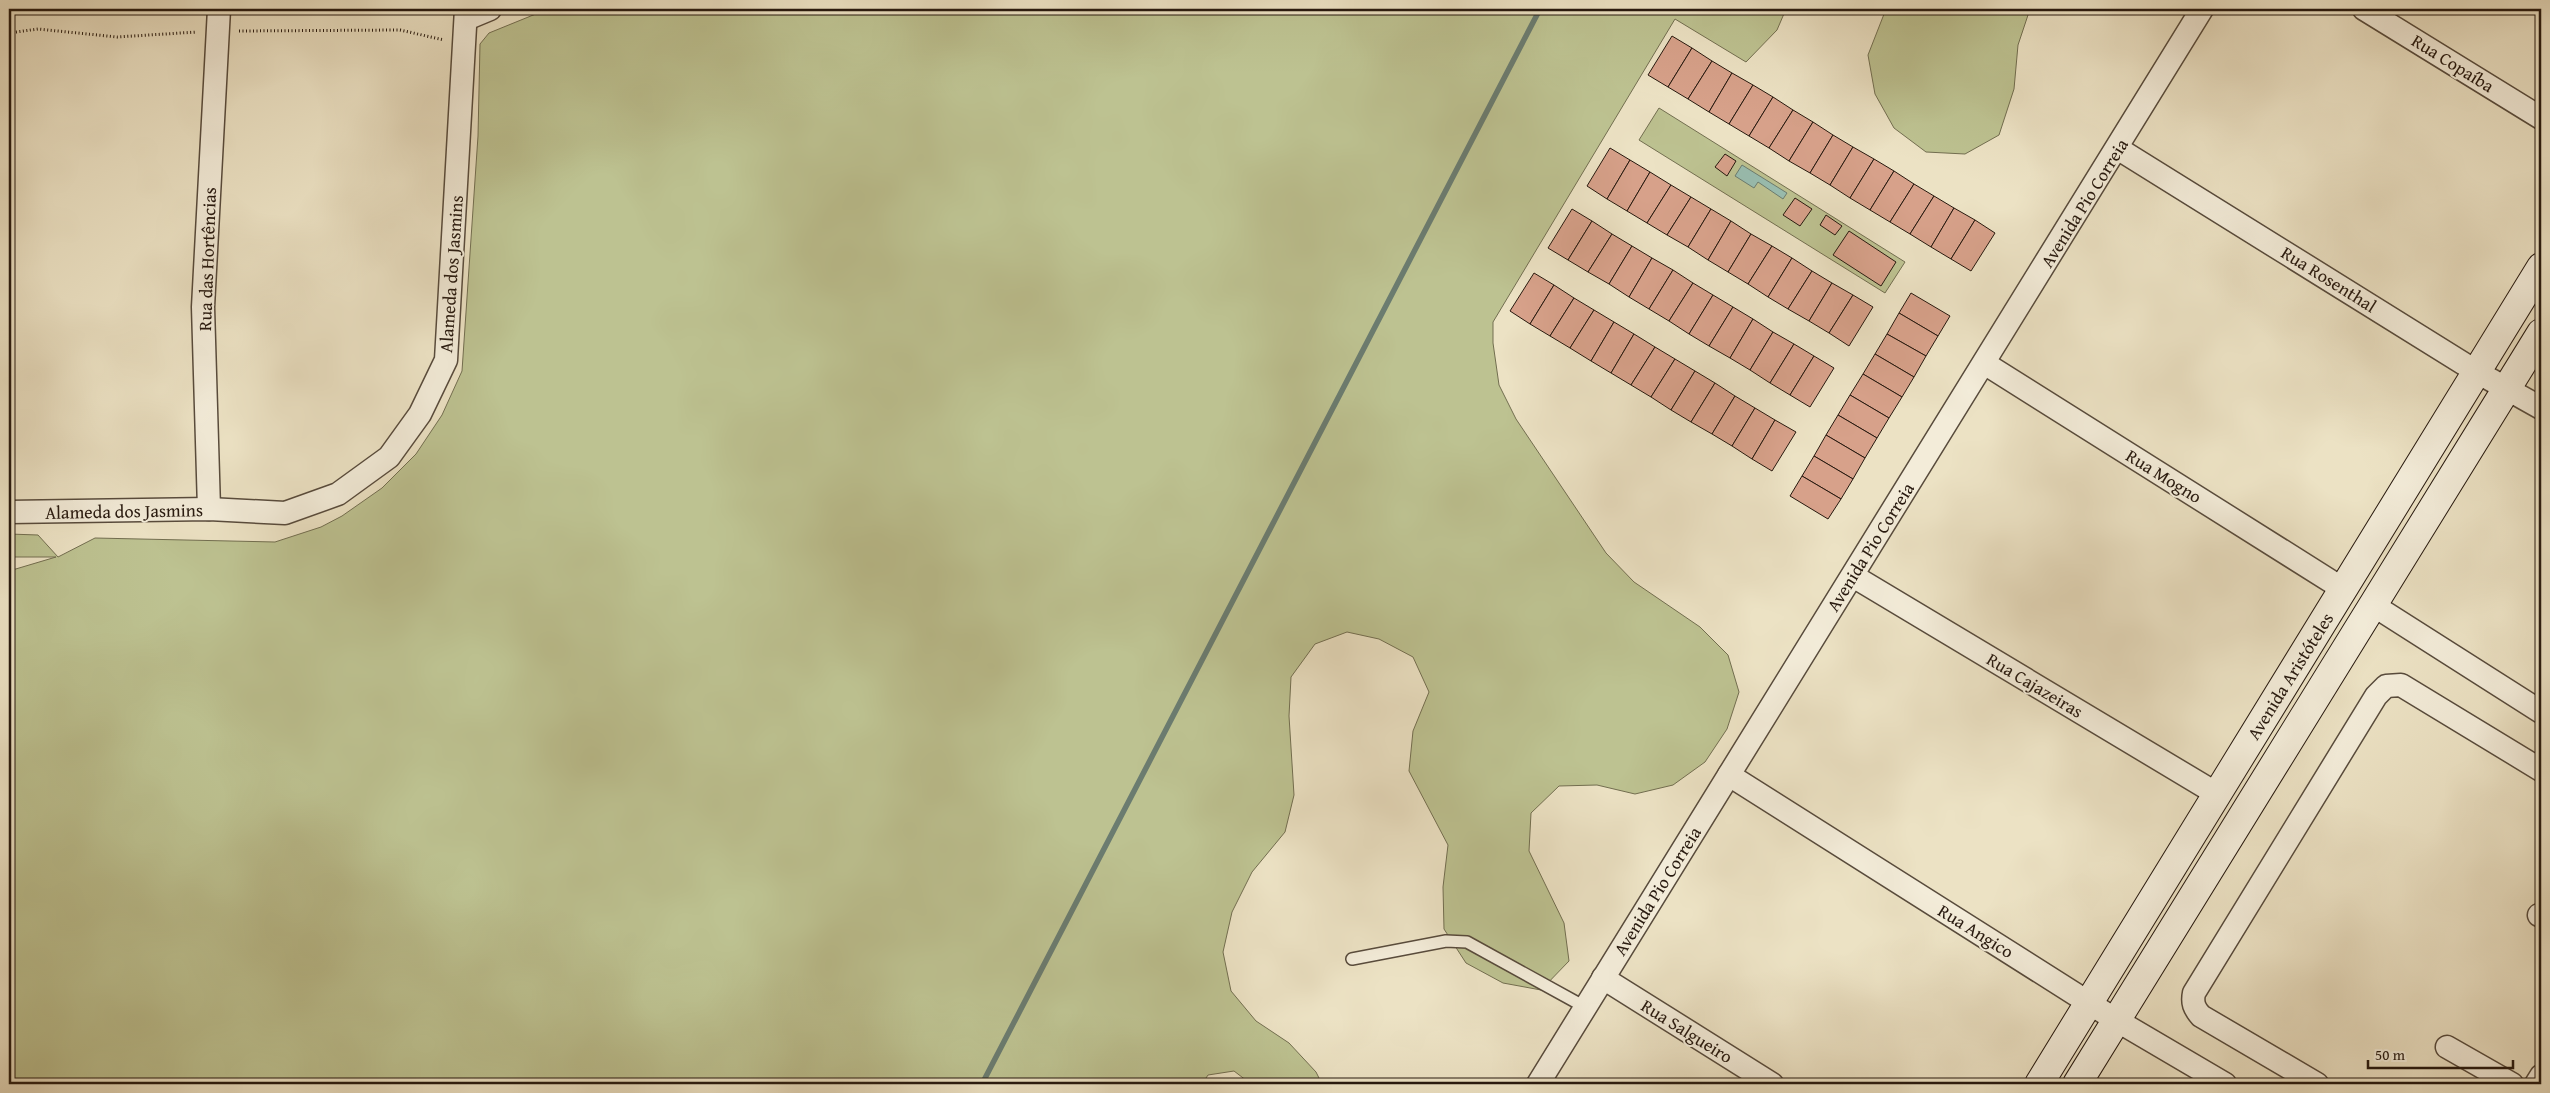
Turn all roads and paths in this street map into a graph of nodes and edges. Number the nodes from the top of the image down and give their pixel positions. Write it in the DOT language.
graph roads {
  1 [pos="218,9"];
  2 [pos="490,9"];
  3 [pos="2202,9"];
  4 [pos="2364,9"];
  5 [pos="466,14"];
  6 [pos="2541,118"];
  7 [pos="2117,148"];
  8 [pos="2541,267"];
  9 [pos="2541,333"];
  10 [pos="1984,363"];
  11 [pos="2477,372"];
  12 [pos="2508,387"];
  13 [pos="2541,408"];
  14 [pos="209,509"];
  15 [pos="9,512"];
  16 [pos="1853,576"];
  17 [pos="2343,589"];
  18 [pos="2373,605"];
  19 [pos="2541,712"];
  20 [pos="2541,770"];
  21 [pos="1729,775"];
  22 [pos="2217,794"];
  23 [pos="1352,959"];
  24 [pos="1603,978"];
  25 [pos="2089,1002"];
  26 [pos="1586,1007"];
  27 [pos="2116,1020"];
  28 [pos="2447,1047"];
  29 [pos="2541,1076"];
  30 [pos="2307,1082"];
  31 [pos="1538,1084"];
  32 [pos="1772,1084"];
  33 [pos="2039,1084"];
  34 [pos="2077,1084"];
  35 [pos="2225,1084"];
  36 [pos="2512,1084"];
  37 [pos="2536,1084"];
  1 -- 14 [label="street, Rua das Hortências"];
  2 -- 5 [label="street"];
  3 -- 7 [label="street, Avenida Pio Correia"];
  4 -- 6 [label="street, Rua Copaíba"];
  5 -- 14 [label="street, Alameda dos Jasmins"];
  7 -- 10 [label="street, Avenida Pio Correia"];
  7 -- 11 [label="street, Rua Rosenthal"];
  8 -- 11 [label="street, Avenida Aristóteles"];
  9 -- 12 [label="street, Avenida Aristóteles"];
  10 -- 16 [label="street, Avenida Pio Correia"];
  10 -- 17 [label="street, Rua Mogno"];
  11 -- 12 [label="street, Rua Rosenthal"];
  11 -- 17 [label="street, Avenida Aristóteles"];
  12 -- 13 [label="street, Rua Rosenthal"];
  12 -- 18 [label="street, Avenida Aristóteles"];
  14 -- 15 [label="street, Alameda dos Jasmins"];
  16 -- 21 [label="street, Avenida Pio Correia"];
  16 -- 22 [label="street, Rua Cajazeiras"];
  17 -- 22 [label="street, Avenida Aristóteles"];
  18 -- 19 [label="street"];
  18 -- 27 [label="street, Avenida Aristóteles"];
  20 -- 30 [label="street"];
  21 -- 24 [label="street, Avenida Pio Correia"];
  21 -- 25 [label="street, Rua Angico"];
  22 -- 25 [label="street, Avenida Aristóteles"];
  23 -- 26 [label="lane"];
  24 -- 26 [label="street, Avenida Pio Correia"];
  24 -- 32 [label="street, Rua Salgueiro"];
  25 -- 27 [label="street, Rua Angico"];
  25 -- 33 [label="street, Avenida Aristóteles"];
  26 -- 31 [label="street, Avenida Pio Correia"];
  27 -- 34 [label="street, Avenida Aristóteles"];
  27 -- 35 [label="street, Rua Angico"];
  28 -- 36 [label="street"];
  29 -- 37 [label="street"];
}
